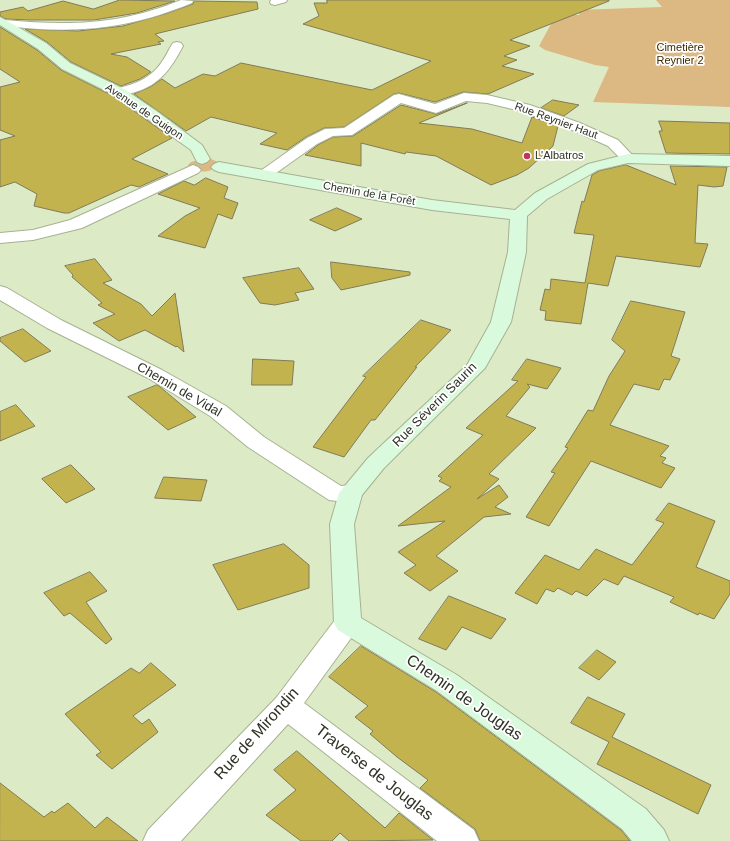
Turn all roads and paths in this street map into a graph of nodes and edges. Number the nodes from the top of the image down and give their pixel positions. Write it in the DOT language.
graph roads {
  1 [pos="188,0"];
  2 [pos="3,21"];
  3 [pos="178,46"];
  4 [pos="119,92"];
  5 [pos="628,158"];
  6 [pos="730,161"];
  7 [pos="197,165"];
  8 [pos="264,175"];
  9 [pos="519,215"];
  10 [pos="0,238"];
  11 [pos="0,292"];
  12 [pos="351,494"];
  13 [pos="348,623"];
  14 [pos="286,706"];
  15 [pos="160,841"];
  16 [pos="462,841"];
  17 [pos="652,841"];
  1 -- 2 [label="street"];
  2 -- 4 [label="street, Avenue de Guigon"];
  3 -- 4 [label="street"];
  4 -- 7 [label="street, Avenue de Guigon"];
  5 -- 6 [label="street"];
  5 -- 8 [label="street, Rue Reynier Haut"];
  5 -- 9 [label="street"];
  7 -- 8 [label="street, Chemin de la Forêt"];
  7 -- 10 [label="street"];
  8 -- 9 [label="street, Chemin de la Forêt"];
  9 -- 12 [label="street, Rue Séverin Saurin"];
  11 -- 12 [label="street, Chemin de Vidal"];
  12 -- 13 [label="street, Rue Séverin Saurin"];
  13 -- 14 [label="street, Rue de Mirondin"];
  13 -- 17 [label="street, Chemin de Jouglas"];
  14 -- 15 [label="street, Rue de Mirondin"];
  14 -- 16 [label="street, Traverse de Jouglas"];
}
